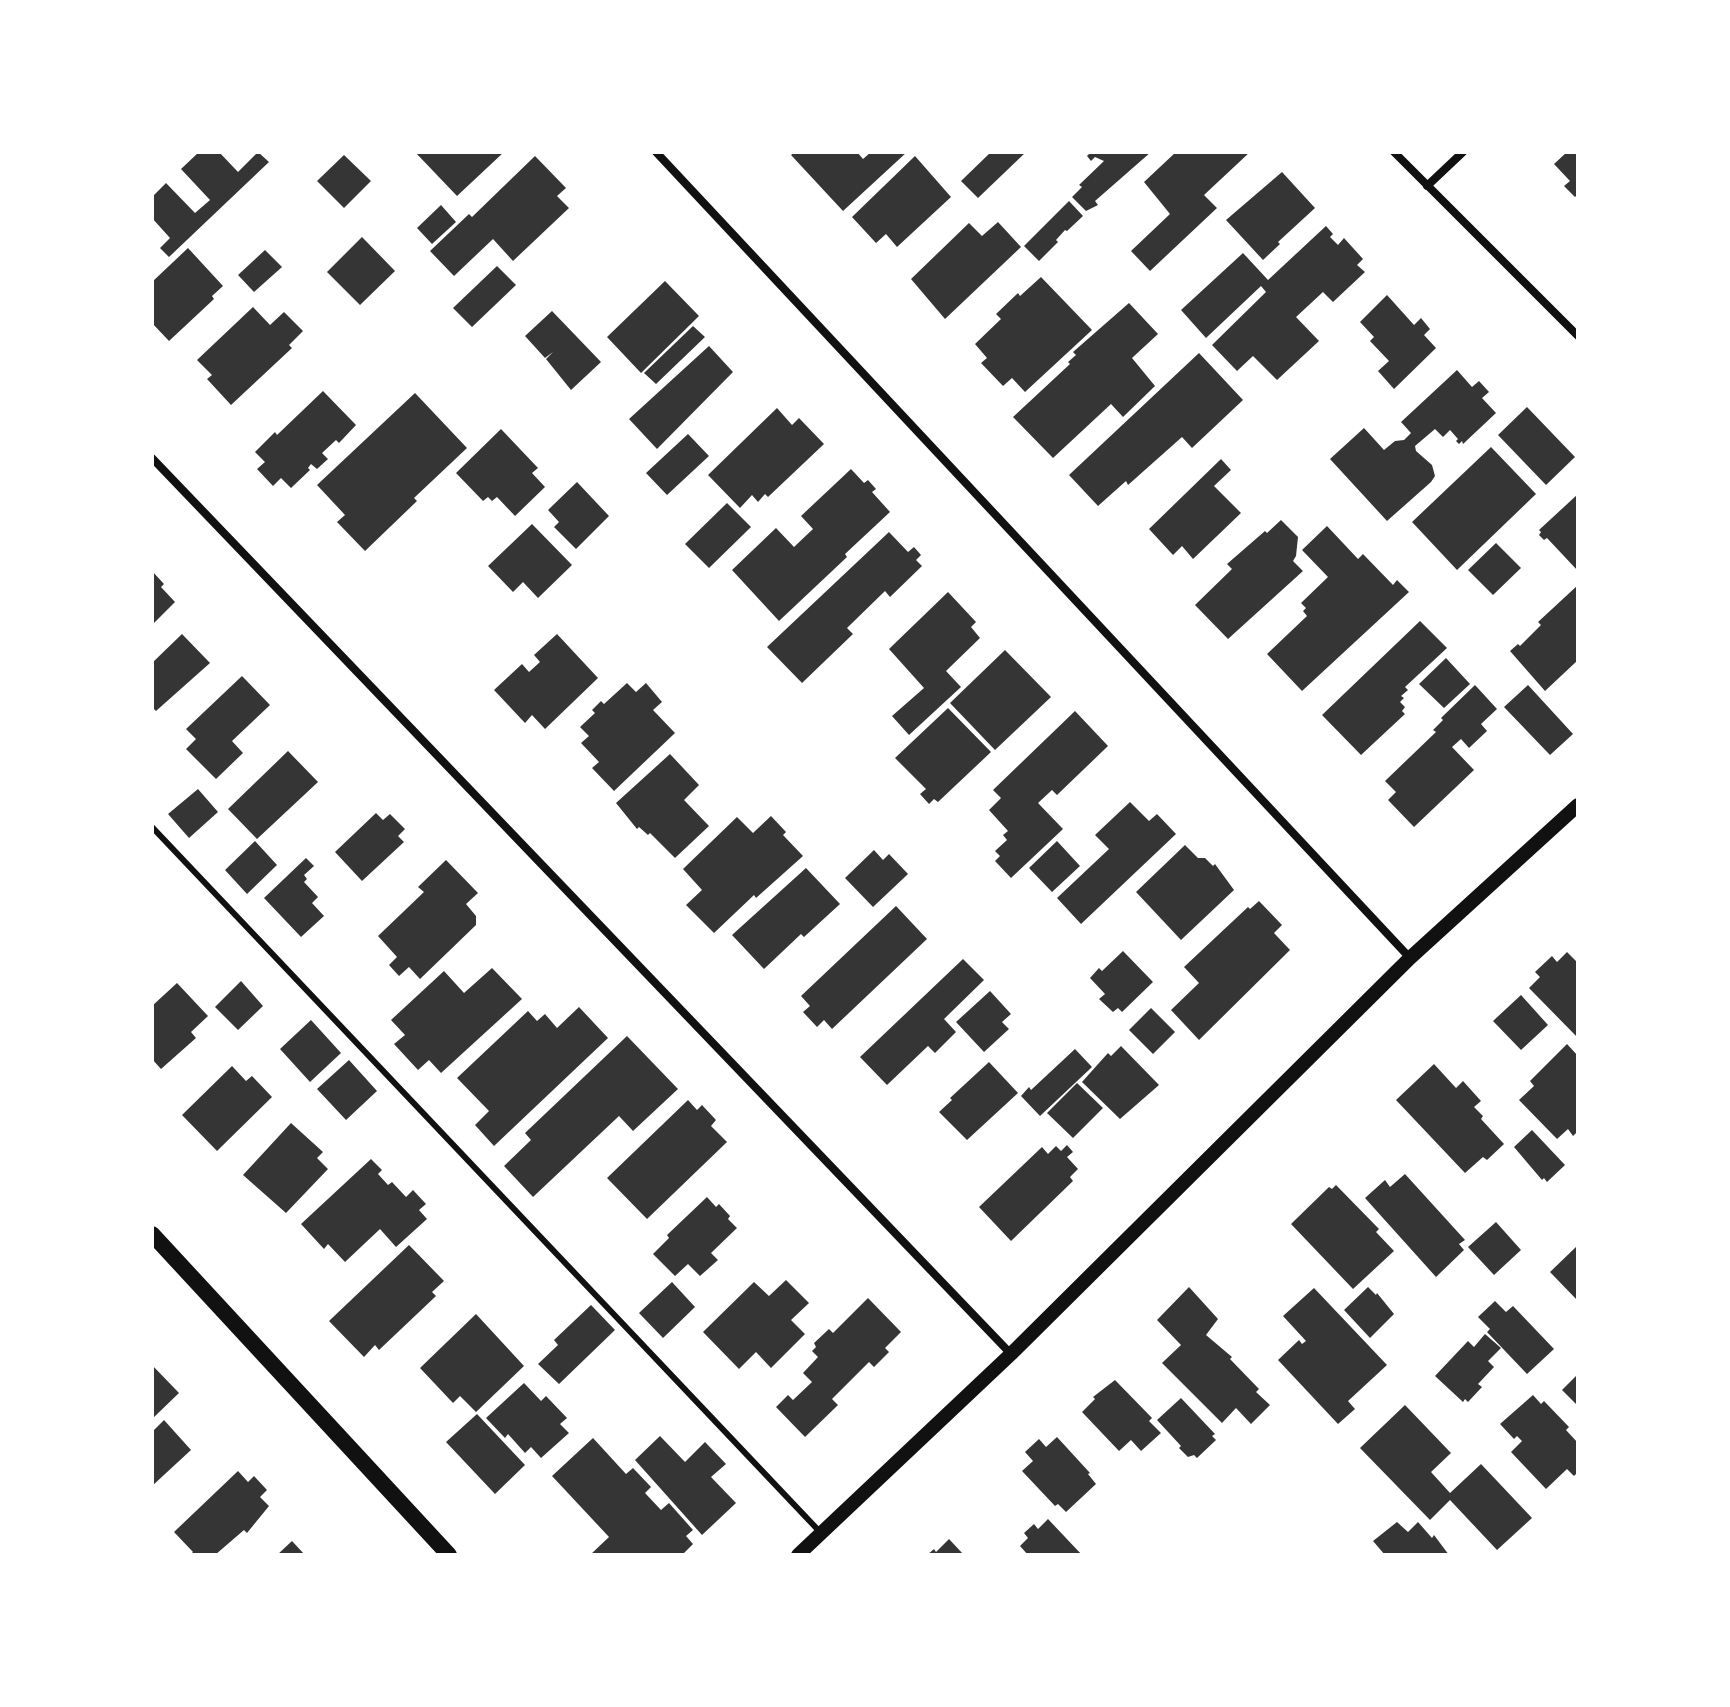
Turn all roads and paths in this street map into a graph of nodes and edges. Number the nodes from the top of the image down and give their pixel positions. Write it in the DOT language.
graph roads {
  1 [pos="656,152"];
  2 [pos="1394,152"];
  3 [pos="1463,152"];
  4 [pos="1427,186"];
  5 [pos="1578,336"];
  6 [pos="152,458"];
  7 [pos="1578,805"];
  8 [pos="152,827"];
  9 [pos="1410,958"];
  10 [pos="158,1243"];
  11 [pos="1011,1354"];
  12 [pos="821,1533"];
  13 [pos="449,1555"];
  14 [pos="798,1555"];
  1 -- 9 [label="street"];
  2 -- 4 [label="street"];
  3 -- 4 [label="street"];
  4 -- 5 [label="street"];
  6 -- 11 [label="street"];
  7 -- 9 [label="street"];
  8 -- 12 [label="lane"];
  9 -- 11 [label="street"];
  10 -- 13 [label="main road"];
  11 -- 12 [label="street"];
  12 -- 14 [label="street"];
}
